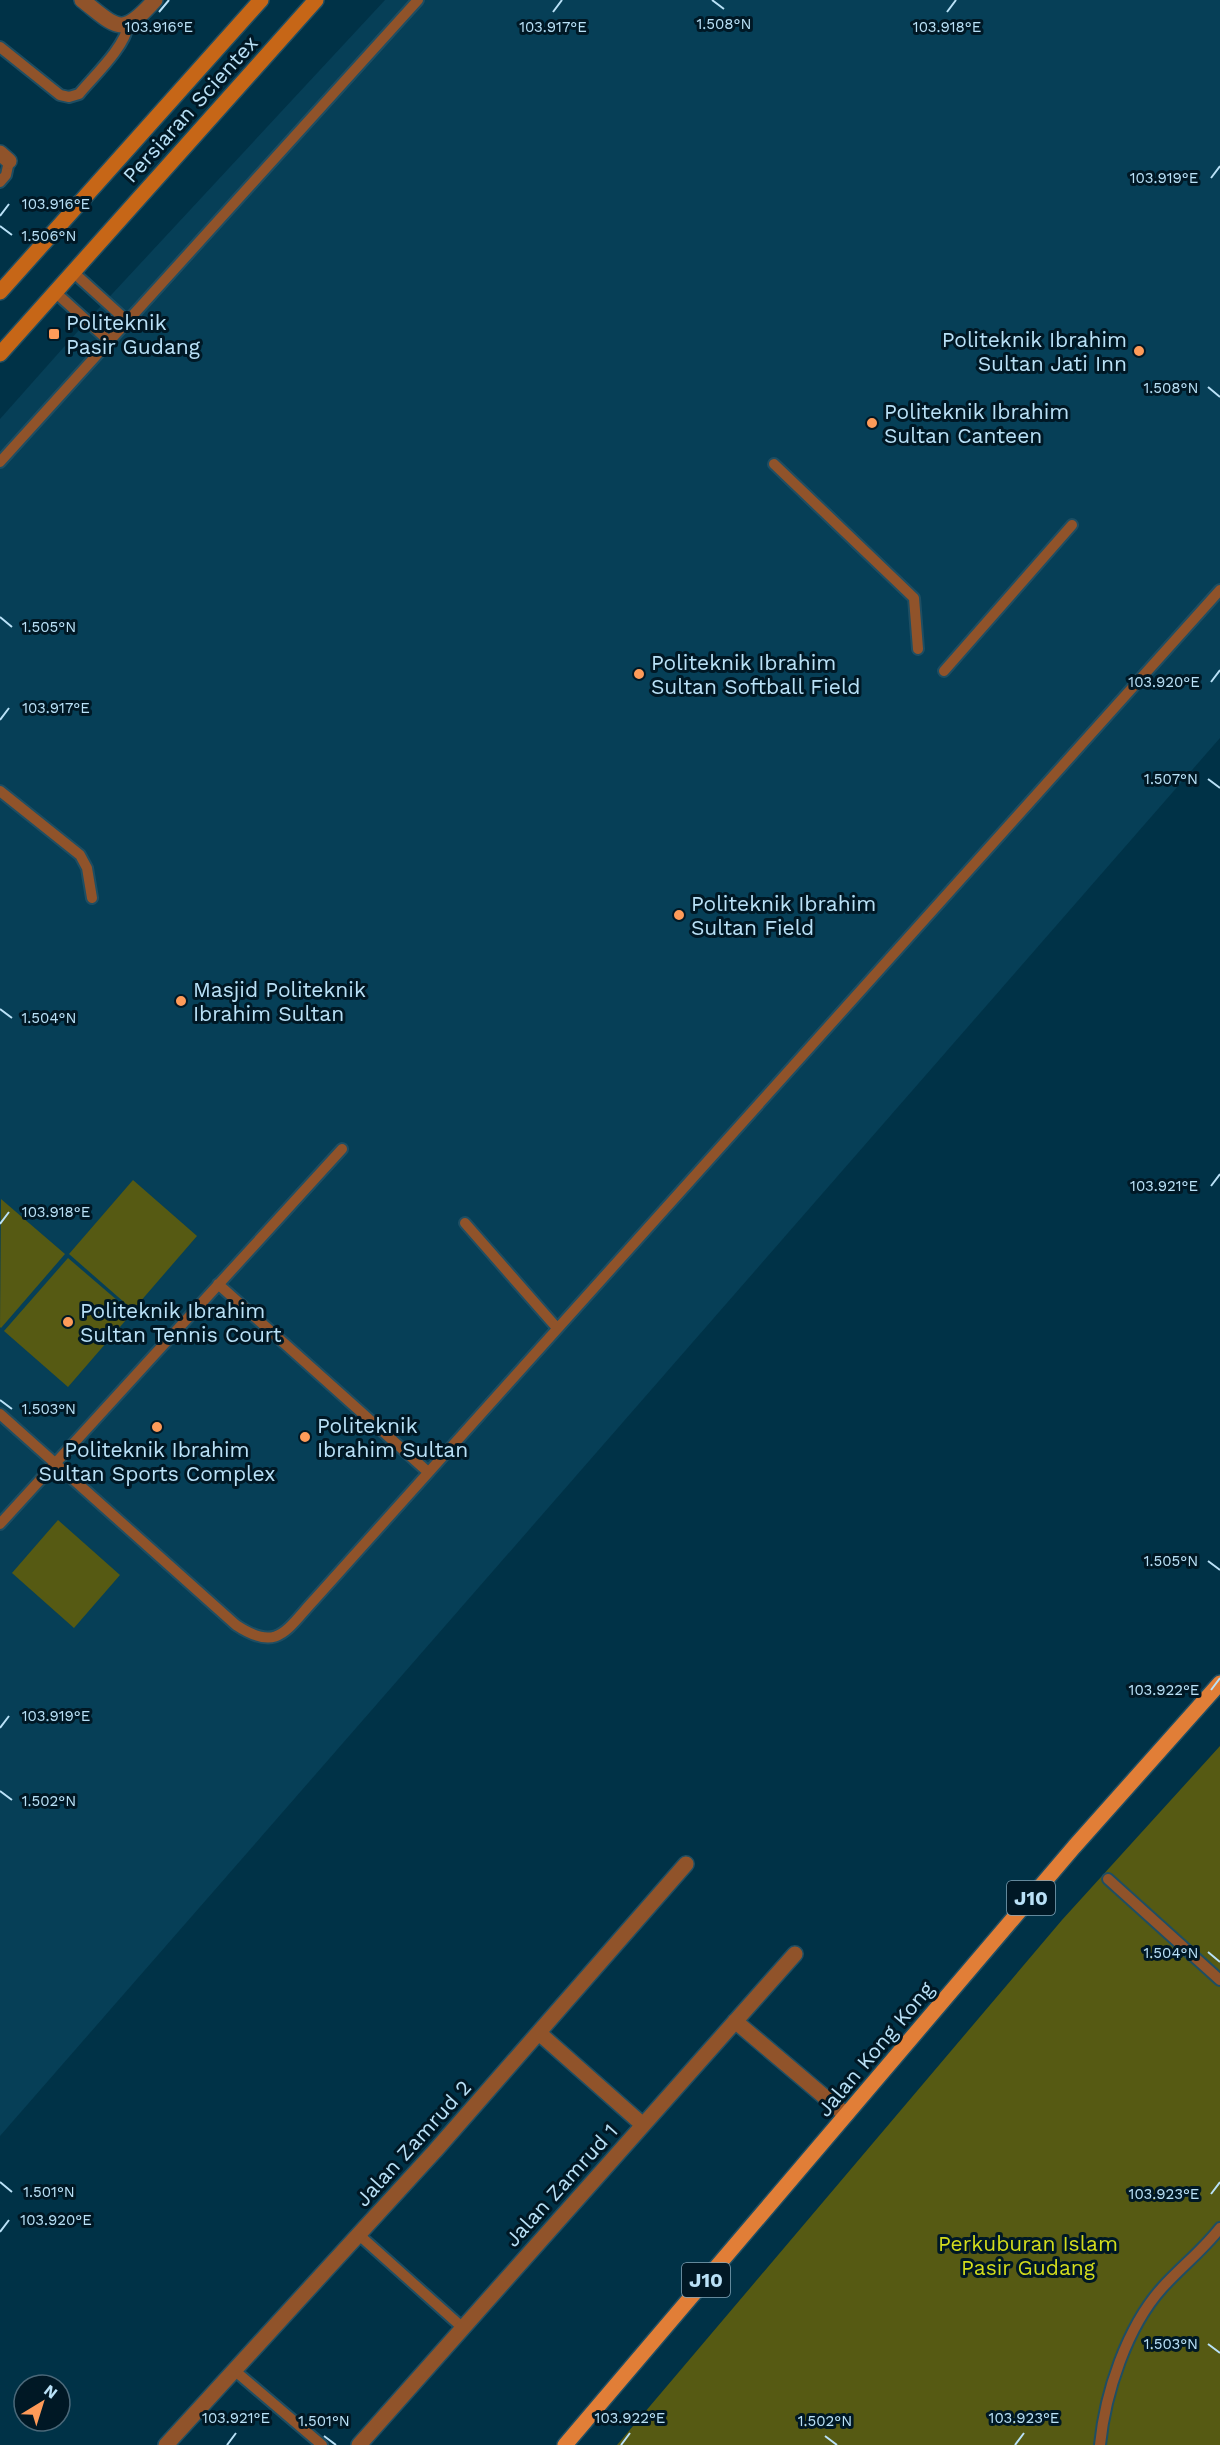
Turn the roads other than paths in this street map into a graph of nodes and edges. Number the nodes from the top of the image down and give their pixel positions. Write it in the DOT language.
graph roads {
  1 [pos="82,0"];
  2 [pos="155,0"];
  3 [pos="261,0"];
  4 [pos="316,0"];
  5 [pos="418,0"];
  6 [pos="128,25"];
  7 [pos="0,47"];
  8 [pos="4,157"];
  9 [pos="0,182"];
  10 [pos="73,272"];
  11 [pos="0,292"];
  12 [pos="55,292"];
  13 [pos="127,321"];
  14 [pos="109,341"];
  15 [pos="0,354"];
  16 [pos="0,462"];
  17 [pos="774,464"];
  18 [pos="1072,525"];
  19 [pos="1220,590"];
  20 [pos="918,649"];
  21 [pos="944,671"];
  22 [pos="0,791"];
  23 [pos="92,898"];
  24 [pos="342,1149"];
  25 [pos="465,1223"];
  26 [pos="218,1284"];
  27 [pos="557,1328"];
  28 [pos="0,1414"];
  29 [pos="55,1463"];
  30 [pos="428,1472"];
  31 [pos="0,1524"];
  32 [pos="1220,1683"];
  33 [pos="686,1864"];
  34 [pos="1108,1879"];
  35 [pos="795,1954"];
  36 [pos="1220,1980"];
  37 [pos="735,2021"];
  38 [pos="539,2033"];
  39 [pos="846,2115"];
  40 [pos="643,2125"];
  41 [pos="1220,2228"];
  42 [pos="358,2234"];
  43 [pos="463,2328"];
  44 [pos="234,2370"];
  45 [pos="165,2445"];
  46 [pos="322,2445"];
  47 [pos="358,2445"];
  48 [pos="565,2445"];
  49 [pos="1100,2445"];
  1 -- 6 [label="street"];
  2 -- 6 [label="street"];
  3 -- 11 [label="main road, Persiaran Scientex"];
  4 -- 10 [label="main road, Persiaran Scientex"];
  5 -- 13 [label="lane"];
  6 -- 7 [label="lane"];
  8 -- 9 [label="lane"];
  10 -- 12 [label="main road, Persiaran Scientex"];
  10 -- 13 [label="lane"];
  12 -- 14 [label="lane"];
  12 -- 15 [label="main road, Persiaran Scientex"];
  13 -- 14 [label="lane"];
  14 -- 16 [label="lane"];
  17 -- 20 [label="lane"];
  18 -- 21 [label="lane"];
  19 -- 27 [label="lane"];
  22 -- 23 [label="lane"];
  24 -- 26 [label="lane"];
  25 -- 27 [label="lane"];
  26 -- 29 [label="lane"];
  26 -- 30 [label="lane"];
  27 -- 30 [label="lane"];
  28 -- 29 [label="lane"];
  29 -- 30 [label="lane"];
  29 -- 31 [label="lane"];
  32 -- 39 [label="main road, Jalan Kong Kong / J10"];
  33 -- 38 [label="street, Jalan Zamrud 2"];
  34 -- 36 [label="lane"];
  35 -- 37 [label="street, Jalan Zamrud 1"];
  37 -- 39 [label="street"];
  37 -- 40 [label="street, Jalan Zamrud 1"];
  38 -- 40 [label="street"];
  38 -- 42 [label="street, Jalan Zamrud 2"];
  39 -- 48 [label="main road, Jalan Kong Kong / J10"];
  40 -- 43 [label="street, Jalan Zamrud 1"];
  41 -- 49 [label="lane"];
  42 -- 43 [label="lane"];
  42 -- 44 [label="street, Jalan Zamrud 2"];
  43 -- 47 [label="street, Jalan Zamrud 1"];
  44 -- 45 [label="street, Jalan Zamrud 2"];
  44 -- 46 [label="lane"];
}
